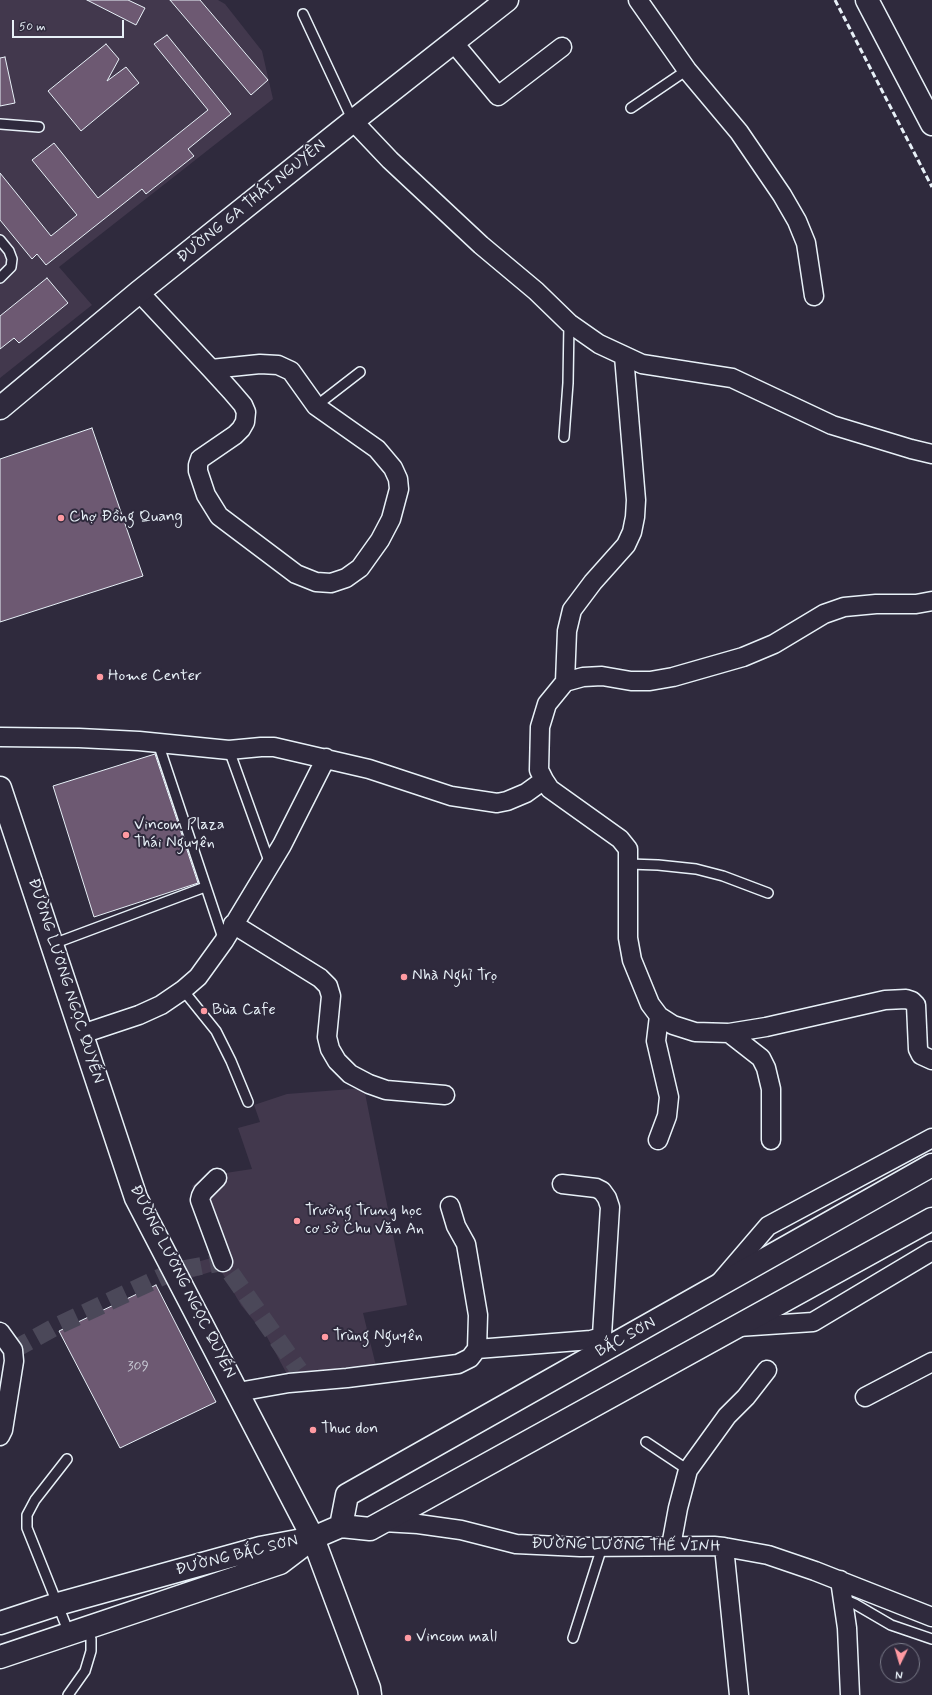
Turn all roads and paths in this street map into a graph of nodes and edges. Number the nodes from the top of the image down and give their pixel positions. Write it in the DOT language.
graph roads {
  1 [pos="507,0"];
  2 [pos="638,0"];
  3 [pos="867,0"];
  4 [pos="304,14"];
  5 [pos="453,42"];
  6 [pos="562,47"];
  7 [pos="687,70"];
  8 [pos="631,108"];
  9 [pos="353,121"];
  10 [pos="0,124"];
  11 [pos="932,124"];
  12 [pos="39,127"];
  13 [pos="0,240"];
  14 [pos="0,278"];
  15 [pos="139,292"];
  16 [pos="814,296"];
  17 [pos="569,323"];
  18 [pos="624,356"];
  19 [pos="211,369"];
  20 [pos="360,372"];
  21 [pos="316,406"];
  22 [pos="0,408"];
  23 [pos="564,436"];
  24 [pos="932,454"];
  25 [pos="932,601"];
  26 [pos="566,682"];
  27 [pos="0,737"];
  28 [pos="158,743"];
  29 [pos="229,750"];
  30 [pos="326,758"];
  31 [pos="544,780"];
  32 [pos="0,788"];
  33 [pos="270,864"];
  34 [pos="629,864"];
  35 [pos="205,887"];
  36 [pos="768,892"];
  37 [pos="233,924"];
  38 [pos="224,941"];
  39 [pos="53,944"];
  40 [pos="183,990"];
  41 [pos="659,1016"];
  42 [pos="729,1033"];
  43 [pos="82,1034"];
  44 [pos="932,1060"];
  45 [pos="445,1095"];
  46 [pos="248,1102"];
  47 [pos="932,1138"];
  48 [pos="658,1140"];
  49 [pos="771,1140"];
  50 [pos="932,1165"];
  51 [pos="217,1178"];
  52 [pos="562,1184"];
  53 [pos="450,1206"];
  54 [pos="932,1219"];
  55 [pos="932,1251"];
  56 [pos="223,1262"];
  57 [pos="716,1287"];
  58 [pos="735,1328"];
  59 [pos="0,1332"];
  60 [pos="477,1349"];
  61 [pos="932,1362"];
  62 [pos="767,1370"];
  63 [pos="238,1392"];
  64 [pos="865,1397"];
  65 [pos="0,1436"];
  66 [pos="646,1442"];
  67 [pos="67,1459"];
  68 [pos="688,1470"];
  69 [pos="383,1522"];
  70 [pos="341,1526"];
  71 [pos="313,1538"];
  72 [pos="671,1546"];
  73 [pos="602,1547"];
  74 [pos="724,1547"];
  75 [pos="840,1580"];
  76 [pos="843,1599"];
  77 [pos="58,1604"];
  78 [pos="932,1617"];
  79 [pos="0,1623"];
  80 [pos="78,1630"];
  81 [pos="573,1638"];
  82 [pos="932,1639"];
  83 [pos="0,1657"];
  84 [pos="68,1695"];
  85 [pos="370,1695"];
  86 [pos="739,1695"];
  87 [pos="850,1695"];
  1 -- 5 [label="main road, ĐƯỜNG GA THÁI NGUYÊN"];
  2 -- 7 [label="street"];
  3 -- 11 [label="main road"];
  4 -- 9 [label="lane"];
  5 -- 6 [label="street"];
  5 -- 9 [label="main road, ĐƯỜNG GA THÁI NGUYÊN"];
  7 -- 8 [label="lane"];
  7 -- 16 [label="street"];
  9 -- 15 [label="main road, ĐƯỜNG GA THÁI NGUYÊN"];
  9 -- 17 [label="street"];
  10 -- 12 [label="lane"];
  13 -- 14 [label="lane"];
  15 -- 19 [label="street"];
  15 -- 22 [label="main road, ĐƯỜNG GA THÁI NGUYÊN"];
  17 -- 18 [label="street"];
  17 -- 23 [label="lane"];
  18 -- 24 [label="street"];
  18 -- 26 [label="street"];
  19 -- 21 [label="street"];
  19 -- 21 [label="street"];
  20 -- 21 [label="lane"];
  25 -- 26 [label="street"];
  26 -- 31 [label="street"];
  27 -- 28 [label="street"];
  28 -- 29 [label="street"];
  28 -- 35 [label="lane"];
  29 -- 30 [label="street"];
  29 -- 33 [label="lane"];
  30 -- 31 [label="street"];
  30 -- 33 [label="street"];
  31 -- 34 [label="street"];
  32 -- 39 [label="main road, ĐƯỜNG LƯƠNG NGỌC QUYẾN"];
  33 -- 37 [label="street"];
  34 -- 36 [label="lane"];
  34 -- 41 [label="street"];
  35 -- 38 [label="lane"];
  35 -- 39 [label="lane"];
  37 -- 38 [label="street"];
  37 -- 45 [label="street"];
  38 -- 40 [label="street"];
  39 -- 43 [label="main road, ĐƯỜNG LƯƠNG NGỌC QUYẾN"];
  40 -- 43 [label="street"];
  40 -- 46 [label="lane"];
  41 -- 42 [label="street"];
  41 -- 48 [label="street"];
  42 -- 44 [label="street"];
  42 -- 49 [label="street"];
  43 -- 63 [label="main road, ĐƯỜNG LƯƠNG NGỌC QUYẾN"];
  47 -- 57 [label="street"];
  50 -- 57 [label="main road, BẮC SƠN"];
  51 -- 56 [label="street"];
  52 -- 60 [label="street"];
  53 -- 60 [label="street"];
  54 -- 58 [label="main road"];
  55 -- 58 [label="street"];
  57 -- 70 [label="main road, BẮC SƠN"];
  58 -- 69 [label="main road"];
  59 -- 65 [label="street"];
  60 -- 63 [label="street"];
  61 -- 64 [label="street"];
  62 -- 68 [label="street"];
  63 -- 71 [label="main road, ĐƯỜNG LƯƠNG NGỌC QUYẾN"];
  66 -- 68 [label="lane"];
  67 -- 77 [label="lane"];
  68 -- 72 [label="street"];
  69 -- 70 [label="main road"];
  69 -- 73 [label="street, ĐƯỜNG LƯƠNG THẾ VINH"];
  70 -- 71 [label="main road"];
  71 -- 77 [label="main road, ĐƯỜNG BẮC SƠN"];
  71 -- 80 [label="main road, ĐƯỜNG BẮC SƠN"];
  71 -- 85 [label="main road, ĐƯỜNG LƯƠNG NGỌC QUYẾN"];
  72 -- 73 [label="street, ĐƯỜNG LƯƠNG THẾ VINH"];
  72 -- 74 [label="street, ĐƯỜNG LƯƠNG THẾ VINH"];
  73 -- 81 [label="lane"];
  74 -- 75 [label="street, ĐƯỜNG LƯƠNG THẾ VINH"];
  74 -- 86 [label="street"];
  75 -- 76 [label="street"];
  75 -- 78 [label="street, ĐƯỜNG LƯƠNG THẾ VINH"];
  76 -- 82 [label="lane"];
  76 -- 87 [label="street"];
  77 -- 79 [label="main road, ĐƯỜNG BẮC SƠN"];
  77 -- 80 [label="lane"];
  80 -- 83 [label="main road, ĐƯỜNG BẮC SƠN"];
  80 -- 84 [label="lane"];
}
